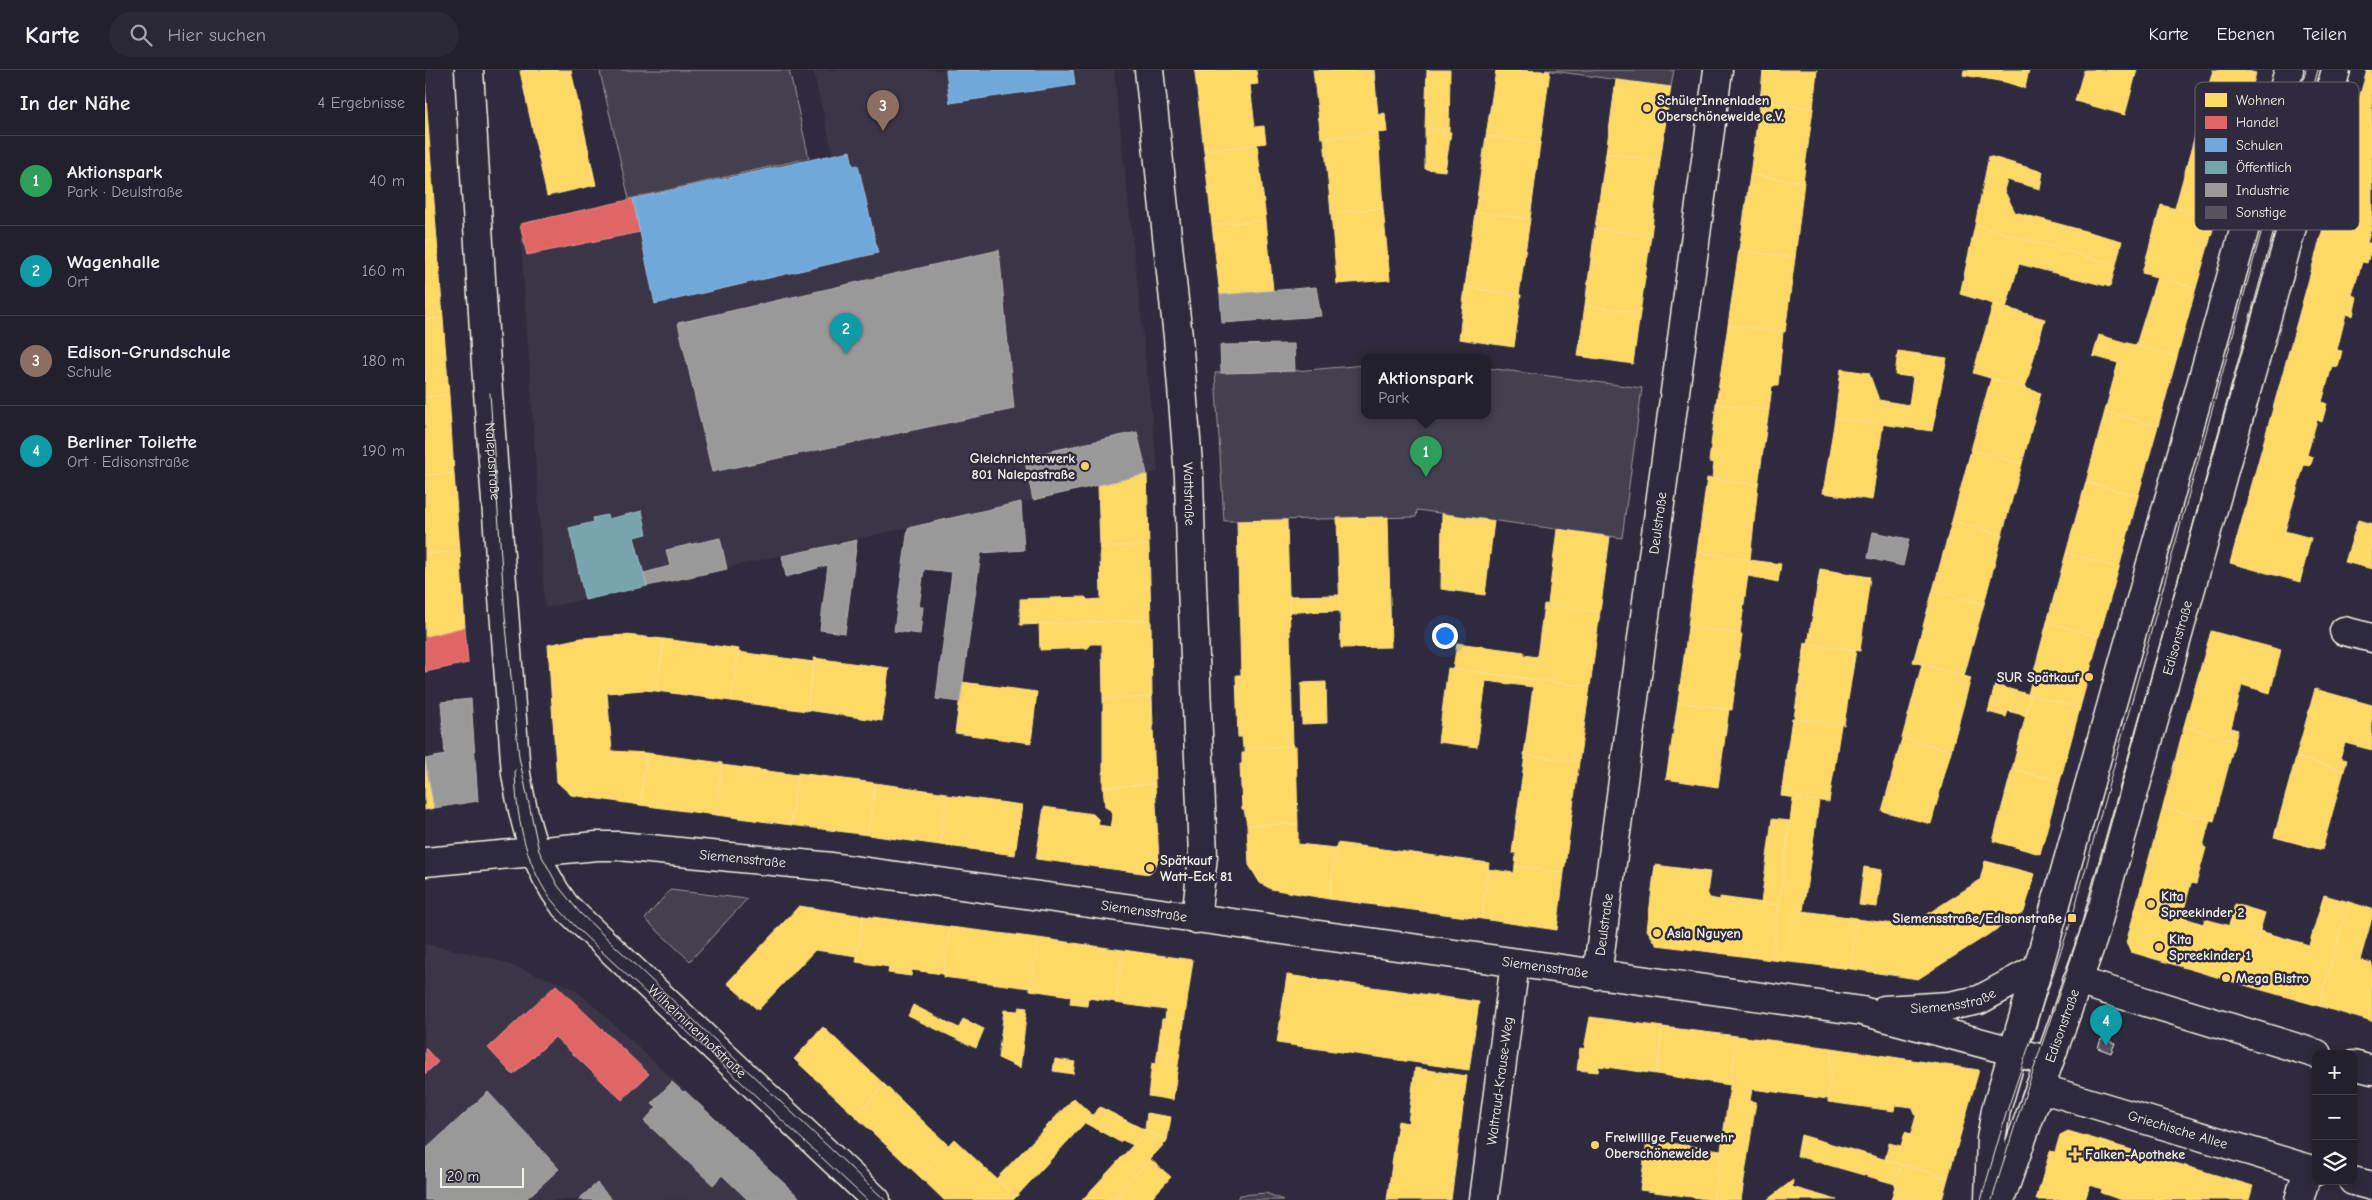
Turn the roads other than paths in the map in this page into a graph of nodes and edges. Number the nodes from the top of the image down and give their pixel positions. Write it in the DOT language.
graph roads {
  1 [pos="469,70"];
  2 [pos="1149,70"];
  3 [pos="1718,70"];
  4 [pos="2244,230"];
  5 [pos="2291,230"];
  6 [pos="2344,631"];
  7 [pos="2372,638"];
  8 [pos="534,851"];
  9 [pos="425,862"];
  10 [pos="1196,919"];
  11 [pos="1515,963"];
  12 [pos="2038,968"];
  13 [pos="1597,975"];
  14 [pos="2077,981"];
  15 [pos="1862,1011"];
  16 [pos="2013,1052"];
  17 [pos="2312,1052"];
  18 [pos="2049,1061"];
  19 [pos="2357,1065"];
  20 [pos="2372,1070"];
  21 [pos="2039,1088"];
  22 [pos="2312,1170"];
  23 [pos="2357,1182"];
  24 [pos="2372,1186"];
  25 [pos="1485,1199"];
  26 [pos="876,1200"];
  27 [pos="1989,1200"];
  28 [pos="2000,1200"];
  29 [pos="2299,1200"];
  1 -- 8 [label="main road, Nalepastraße"];
  2 -- 10 [label="main road, Wattstraße"];
  3 -- 13 [label="main road, Deulstraße"];
  4 -- 12 [label="main road"];
  5 -- 14 [label="main road, Edisonstraße"];
  6 -- 7 [label="main road"];
  8 -- 9 [label="main road, Siemensstraße"];
  8 -- 10 [label="main road, Siemensstraße"];
  8 -- 26 [label="main road, Wilhelminenhofstraße"];
  10 -- 11 [label="main road, Siemensstraße"];
  11 -- 13 [label="main road, Siemensstraße"];
  11 -- 25 [label="main road, Waltraud-Krause-Weg"];
  12 -- 14 [label="main road"];
  12 -- 15 [label="main road, Siemensstraße"];
  12 -- 16 [label="main road"];
  13 -- 15 [label="main road, Siemensstraße"];
  14 -- 17 [label="main road"];
  14 -- 18 [label="main road, Edisonstraße"];
  15 -- 16 [label="main road, Siemensstraße"];
  16 -- 18 [label="main road, Siemensstraße"];
  16 -- 21 [label="main road"];
  16 -- 27 [label="main road"];
  18 -- 21 [label="main road, Edisonstraße"];
  19 -- 20 [label="main road"];
  21 -- 22 [label="main road, Griechische Allee"];
  21 -- 28 [label="main road, Edisonstraße"];
  22 -- 29 [label="main road"];
  23 -- 24 [label="main road"];
}
